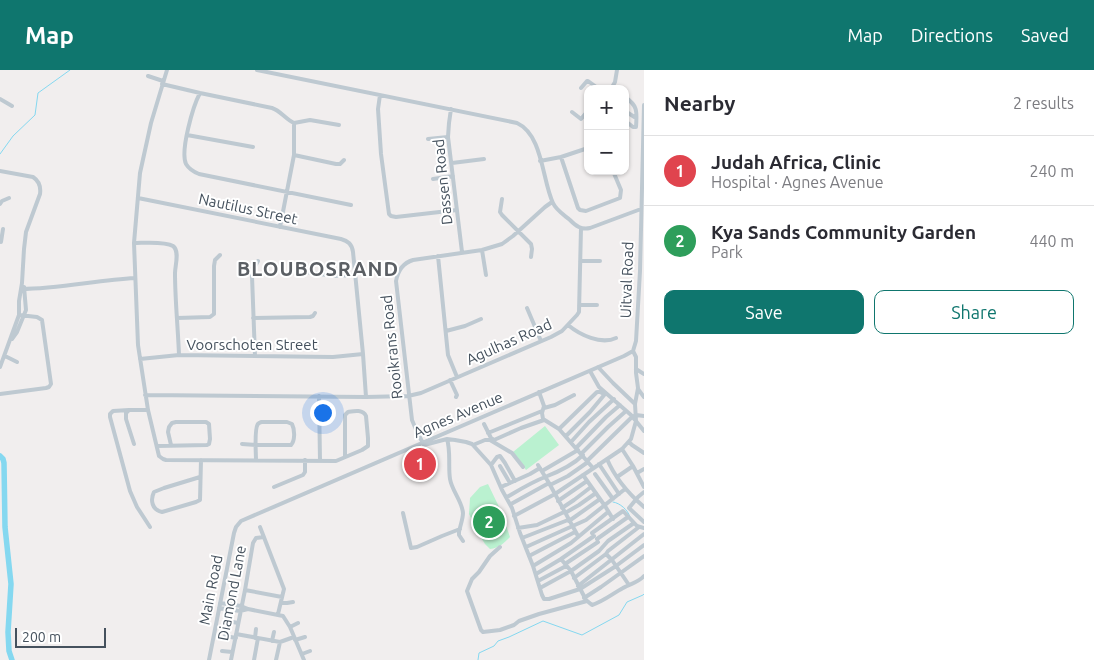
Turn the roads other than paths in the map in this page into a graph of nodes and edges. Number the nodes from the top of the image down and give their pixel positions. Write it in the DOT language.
graph roads {
  1 [pos="167,70"];
  2 [pos="257,70"];
  3 [pos="617,70"];
  4 [pos="148,76"];
  5 [pos="162,82"];
  6 [pos="594,85"];
  7 [pos="614,85"];
  8 [pos="581,88"];
  9 [pos="200,93"];
  10 [pos="380,95"];
  11 [pos="0,99"];
  12 [pos="629,100"];
  13 [pos="644,105"];
  14 [pos="12,106"];
  15 [pos="451,109"];
  16 [pos="572,112"];
  17 [pos="629,114"];
  18 [pos="584,116"];
  19 [pos="636,118"];
  20 [pos="294,123"];
  21 [pos="629,124"];
  22 [pos="338,125"];
  23 [pos="187,135"];
  24 [pos="448,137"];
  25 [pos="428,139"];
  26 [pos="643,144"];
  27 [pos="253,147"];
  28 [pos="584,149"];
  29 [pos="294,155"];
  30 [pos="561,157"];
  31 [pos="484,159"];
  32 [pos="344,160"];
  33 [pos="540,161"];
  34 [pos="452,163"];
  35 [pos="0,171"];
  36 [pos="615,175"];
  37 [pos="453,176"];
  38 [pos="433,179"];
  39 [pos="286,192"];
  40 [pos="9,198"];
  41 [pos="138,198"];
  42 [pos="502,200"];
  43 [pos="552,202"];
  44 [pos="0,204"];
  45 [pos="351,205"];
  46 [pos="641,209"];
  47 [pos="457,210"];
  48 [pos="280,227"];
  49 [pos="581,228"];
  50 [pos="3,229"];
  51 [pos="519,231"];
  52 [pos="1,234"];
  53 [pos="1,242"];
  54 [pos="134,243"];
  55 [pos="482,250"];
  56 [pos="462,252"];
  57 [pos="220,255"];
  58 [pos="438,256"];
  59 [pos="531,257"];
  60 [pos="258,261"];
  61 [pos="580,261"];
  62 [pos="600,261"];
  63 [pos="304,272"];
  64 [pos="355,274"];
  65 [pos="486,275"];
  66 [pos="135,278"];
  67 [pos="23,289"];
  68 [pos="579,305"];
  69 [pos="597,305"];
  70 [pos="528,308"];
  71 [pos="315,313"];
  72 [pos="22,315"];
  73 [pos="177,318"];
  74 [pos="253,318"];
  75 [pos="481,319"];
  76 [pos="568,325"];
  77 [pos="446,330"];
  78 [pos="616,338"];
  79 [pos="542,341"];
  80 [pos="633,350"];
  81 [pos="363,354"];
  82 [pos="4,356"];
  83 [pos="179,356"];
  84 [pos="255,356"];
  85 [pos="140,359"];
  86 [pos="17,362"];
  87 [pos="0,367"];
  88 [pos="598,367"];
  89 [pos="636,370"];
  90 [pos="590,371"];
  91 [pos="644,374"];
  92 [pos="457,377"];
  93 [pos="450,380"];
  94 [pos="637,383"];
  95 [pos="642,383"];
  96 [pos="638,388"];
  97 [pos="539,392"];
  98 [pos="0,394"];
  99 [pos="605,394"];
  100 [pos="145,395"];
  101 [pos="574,395"];
  102 [pos="319,396"];
  103 [pos="408,396"];
  104 [pos="366,397"];
  105 [pos="644,397"];
  106 [pos="456,398"];
  107 [pos="614,399"];
  108 [pos="620,404"];
  109 [pos="635,404"];
  110 [pos="128,410"];
  111 [pos="148,410"];
  112 [pos="543,410"];
  113 [pos="626,411"];
  114 [pos="634,416"];
  115 [pos="644,416"];
  116 [pos="544,420"];
  117 [pos="636,421"];
  118 [pos="484,424"];
  119 [pos="559,430"];
  120 [pos="644,432"];
  121 [pos="488,433"];
  122 [pos="566,436"];
  123 [pos="447,439"];
  124 [pos="571,442"];
  125 [pos="629,442"];
  126 [pos="422,443"];
  127 [pos="134,444"];
  128 [pos="242,444"];
  129 [pos="170,445"];
  130 [pos="256,445"];
  131 [pos="473,445"];
  132 [pos="157,446"];
  133 [pos="622,450"];
  134 [pos="579,452"];
  135 [pos="644,453"];
  136 [pos="345,457"];
  137 [pos="201,460"];
  138 [pos="256,460"];
  139 [pos="304,460"];
  140 [pos="607,460"];
  141 [pos="320,461"];
  142 [pos="588,461"];
  143 [pos="599,464"];
  144 [pos="490,465"];
  145 [pos="500,466"];
  146 [pos="632,466"];
  147 [pos="523,467"];
  148 [pos="540,468"];
  149 [pos="593,468"];
  150 [pos="644,468"];
  151 [pos="636,473"];
  152 [pos="594,474"];
  153 [pos="583,475"];
  154 [pos="200,477"];
  155 [pos="546,477"];
  156 [pos="617,477"];
  157 [pos="588,481"];
  158 [pos="512,482"];
  159 [pos="550,484"];
  160 [pos="274,487"];
  161 [pos="501,487"];
  162 [pos="591,487"];
  163 [pos="644,487"];
  164 [pos="625,489"];
  165 [pos="644,492"];
  166 [pos="596,493"];
  167 [pos="555,494"];
  168 [pos="620,494"];
  169 [pos="507,496"];
  170 [pos="600,499"];
  171 [pos="613,499"];
  172 [pos="636,500"];
  173 [pos="558,501"];
  174 [pos="511,504"];
  175 [pos="605,506"];
  176 [pos="644,507"];
  177 [pos="564,511"];
  178 [pos="608,512"];
  179 [pos="403,513"];
  180 [pos="514,516"];
  181 [pos="628,517"];
  182 [pos="613,519"];
  183 [pos="569,520"];
  184 [pos="634,522"];
  185 [pos="644,522"];
  186 [pos="237,525"];
  187 [pos="572,526"];
  188 [pos="150,527"];
  189 [pos="590,527"];
  190 [pos="639,527"];
  191 [pos="260,528"];
  192 [pos="518,528"];
  193 [pos="644,528"];
  194 [pos="460,529"];
  195 [pos="576,534"];
  196 [pos="644,534"];
  197 [pos="264,537"];
  198 [pos="522,538"];
  199 [pos="595,538"];
  200 [pos="463,541"];
  201 [pos="644,545"];
  202 [pos="602,546"];
  203 [pos="500,547"];
  204 [pos="526,547"];
  205 [pos="606,554"];
  206 [pos="530,556"];
  207 [pos="644,556"];
  208 [pos="561,559"];
  209 [pos="612,560"];
  210 [pos="566,565"];
  211 [pos="533,566"];
  212 [pos="616,566"];
  213 [pos="570,571"];
  214 [pos="620,573"];
  215 [pos="536,574"];
  216 [pos="644,576"];
  217 [pos="574,578"];
  218 [pos="538,581"];
  219 [pos="629,585"];
  220 [pos="579,587"];
  221 [pos="540,588"];
  222 [pos="245,590"];
  223 [pos="282,597"];
  224 [pos="586,600"];
  225 [pos="293,602"];
  226 [pos="281,603"];
  227 [pos="220,605"];
  228 [pos="241,606"];
  229 [pos="248,608"];
  230 [pos="240,611"];
  231 [pos="280,615"];
  232 [pos="228,621"];
  233 [pos="238,623"];
  234 [pos="298,623"];
  235 [pos="290,627"];
  236 [pos="256,629"];
  237 [pos="274,632"];
  238 [pos="225,636"];
  239 [pos="236,636"];
  240 [pos="305,637"];
  241 [pos="256,638"];
  242 [pos="295,639"];
  243 [pos="272,641"];
  244 [pos="280,642"];
  245 [pos="222,651"];
  246 [pos="310,651"];
  247 [pos="232,652"];
  248 [pos="302,654"];
  249 [pos="209,660"];
  250 [pos="231,660"];
  251 [pos="254,660"];
  252 [pos="276,660"];
  253 [pos="304,660"];
  1 -- 5 [label="street"];
  2 -- 10 [label="street"];
  3 -- 7 [label="street"];
  4 -- 5 [label="street"];
  5 -- 9 [label="street"];
  5 -- 41 [label="street"];
  6 -- 8 [label="street"];
  9 -- 20 [label="street"];
  9 -- 23 [label="street"];
  10 -- 15 [label="street"];
  10 -- 47 [label="street"];
  11 -- 14 [label="street"];
  12 -- 19 [label="street"];
  13 -- 26 [label="street, Uitval Road"];
  15 -- 24 [label="street, Dassen Road"];
  15 -- 33 [label="street"];
  16 -- 18 [label="street"];
  17 -- 19 [label="street"];
  19 -- 21 [label="street"];
  20 -- 22 [label="street"];
  20 -- 29 [label="street"];
  23 -- 27 [label="street"];
  23 -- 39 [label="street"];
  24 -- 25 [label="street"];
  24 -- 34 [label="street, Dassen Road"];
  26 -- 46 [label="street, Uitval Road"];
  28 -- 30 [label="street"];
  29 -- 32 [label="street"];
  29 -- 39 [label="street"];
  30 -- 33 [label="street"];
  30 -- 36 [label="street"];
  31 -- 34 [label="street"];
  33 -- 43 [label="street"];
  34 -- 37 [label="street, Dassen Road"];
  35 -- 67 [label="street"];
  37 -- 38 [label="street"];
  37 -- 47 [label="street, Dassen Road"];
  39 -- 45 [label="street"];
  39 -- 48 [label="street"];
  40 -- 44 [label="street"];
  41 -- 48 [label="street, Nautilus Street"];
  41 -- 54 [label="street"];
  42 -- 51 [label="street"];
  43 -- 49 [label="street"];
  43 -- 51 [label="street, Rooikrans Road"];
  46 -- 49 [label="street"];
  46 -- 80 [label="street, Uitval Road"];
  47 -- 56 [label="street, Dassen Road"];
  48 -- 64 [label="street, Nautilus Street"];
  49 -- 61 [label="street, Agulhas Road"];
  50 -- 52 [label="street"];
  51 -- 55 [label="street, Rooikrans Road"];
  51 -- 59 [label="street"];
  52 -- 53 [label="street"];
  54 -- 66 [label="street"];
  54 -- 73 [label="street"];
  55 -- 56 [label="street, Rooikrans Road"];
  55 -- 65 [label="street"];
  56 -- 58 [label="street, Rooikrans Road"];
  57 -- 73 [label="street"];
  58 -- 77 [label="street"];
  58 -- 103 [label="street, Rooikrans Road"];
  60 -- 74 [label="street"];
  61 -- 62 [label="street"];
  61 -- 68 [label="street, Agulhas Road"];
  63 -- 64 [label="street"];
  64 -- 81 [label="street"];
  66 -- 67 [label="street"];
  66 -- 85 [label="street"];
  67 -- 72 [label="street"];
  68 -- 69 [label="street"];
  68 -- 76 [label="street, Agulhas Road"];
  70 -- 79 [label="street"];
  71 -- 74 [label="street"];
  72 -- 82 [label="street"];
  72 -- 98 [label="street"];
  73 -- 83 [label="street"];
  74 -- 84 [label="street"];
  75 -- 77 [label="street"];
  76 -- 78 [label="street"];
  76 -- 79 [label="street, Agulhas Road"];
  77 -- 92 [label="street"];
  79 -- 92 [label="street, Agulhas Road"];
  80 -- 88 [label="street, Agnes Avenue"];
  80 -- 89 [label="street, Uitval Road"];
  81 -- 84 [label="street, Voorschoten Street"];
  81 -- 104 [label="street"];
  82 -- 86 [label="street"];
  82 -- 87 [label="street"];
  83 -- 84 [label="street, Voorschoten Street"];
  83 -- 85 [label="street, Voorschoten Street"];
  85 -- 100 [label="street"];
  88 -- 90 [label="street, Agnes Avenue"];
  88 -- 109 [label="street"];
  89 -- 91 [label="street"];
  89 -- 94 [label="street, Uitval Road"];
  90 -- 97 [label="street, Agnes Avenue"];
  90 -- 99 [label="street"];
  92 -- 93 [label="street, Agulhas Road"];
  93 -- 103 [label="street, Agulhas Road"];
  93 -- 106 [label="street"];
  94 -- 95 [label="street"];
  94 -- 96 [label="street, Uitval Road"];
  96 -- 105 [label="street"];
  96 -- 109 [label="street"];
  97 -- 112 [label="street"];
  97 -- 126 [label="street, Agnes Avenue"];
  99 -- 107 [label="street"];
  99 -- 119 [label="street"];
  99 -- 122 [label="street"];
  100 -- 102 [label="street, Agulhas Road"];
  100 -- 111 [label="street"];
  101 -- 112 [label="street"];
  102 -- 104 [label="street, Agulhas Road"];
  102 -- 141 [label="street"];
  103 -- 104 [label="street, Agulhas Road"];
  103 -- 126 [label="street, Rooikrans Road"];
  107 -- 108 [label="street"];
  107 -- 124 [label="street"];
  108 -- 113 [label="street"];
  108 -- 134 [label="street"];
  109 -- 114 [label="street"];
  110 -- 111 [label="street"];
  110 -- 127 [label="street"];
  110 -- 188 [label="street"];
  111 -- 132 [label="street"];
  112 -- 116 [label="street"];
  112 -- 121 [label="street"];
  113 -- 114 [label="street"];
  113 -- 134 [label="street"];
  114 -- 115 [label="street"];
  114 -- 117 [label="street"];
  114 -- 142 [label="street"];
  116 -- 119 [label="street"];
  116 -- 121 [label="street"];
  117 -- 120 [label="street"];
  117 -- 125 [label="street"];
  118 -- 121 [label="street"];
  119 -- 122 [label="street"];
  122 -- 124 [label="street"];
  123 -- 126 [label="street"];
  123 -- 131 [label="street"];
  123 -- 194 [label="street"];
  124 -- 134 [label="street"];
  125 -- 133 [label="street"];
  125 -- 135 [label="street"];
  126 -- 186 [label="street, Agnes Avenue"];
  128 -- 130 [label="street"];
  129 -- 129 [label="street"];
  129 -- 132 [label="street"];
  130 -- 130 [label="street"];
  130 -- 138 [label="street"];
  131 -- 144 [label="street"];
  131 -- 147 [label="street"];
  132 -- 137 [label="street"];
  133 -- 140 [label="street"];
  133 -- 146 [label="street"];
  134 -- 142 [label="street"];
  134 -- 148 [label="street"];
  134 -- 155 [label="street"];
  136 -- 136 [label="street"];
  136 -- 141 [label="street"];
  137 -- 138 [label="street"];
  137 -- 154 [label="street"];
  138 -- 139 [label="street"];
  139 -- 141 [label="street"];
  139 -- 160 [label="street"];
  140 -- 143 [label="street"];
  140 -- 156 [label="street"];
  142 -- 149 [label="street"];
  142 -- 159 [label="street"];
  143 -- 149 [label="street"];
  143 -- 168 [label="street"];
  144 -- 158 [label="street"];
  144 -- 161 [label="street"];
  145 -- 158 [label="street"];
  146 -- 151 [label="street"];
  146 -- 156 [label="street"];
  148 -- 155 [label="street"];
  148 -- 158 [label="street"];
  149 -- 153 [label="street"];
  150 -- 151 [label="street"];
  151 -- 163 [label="street"];
  152 -- 171 [label="street"];
  153 -- 157 [label="street"];
  153 -- 167 [label="street"];
  154 -- 154 [label="street"];
  155 -- 159 [label="street"];
  155 -- 169 [label="street"];
  156 -- 164 [label="street"];
  157 -- 162 [label="street"];
  157 -- 173 [label="street"];
  158 -- 161 [label="street"];
  159 -- 167 [label="street"];
  159 -- 174 [label="street"];
  161 -- 169 [label="street"];
  162 -- 166 [label="street"];
  162 -- 177 [label="street"];
  164 -- 168 [label="street"];
  164 -- 172 [label="street"];
  165 -- 172 [label="street"];
  166 -- 170 [label="street"];
  166 -- 177 [label="street"];
  167 -- 173 [label="street"];
  167 -- 180 [label="street"];
  168 -- 171 [label="street"];
  169 -- 174 [label="street"];
  170 -- 175 [label="street"];
  170 -- 183 [label="street"];
  171 -- 175 [label="street"];
  172 -- 176 [label="street"];
  172 -- 185 [label="street"];
  173 -- 177 [label="street"];
  174 -- 180 [label="street"];
  175 -- 178 [label="street"];
  175 -- 187 [label="street"];
  177 -- 183 [label="street"];
  177 -- 192 [label="street"];
  178 -- 182 [label="street"];
  178 -- 189 [label="street"];
  179 -- 194 [label="street"];
  180 -- 192 [label="street"];
  181 -- 182 [label="street"];
  181 -- 184 [label="street"];
  181 -- 199 [label="street"];
  182 -- 199 [label="street"];
  183 -- 187 [label="street"];
  183 -- 198 [label="street"];
  184 -- 190 [label="street"];
  184 -- 202 [label="street"];
  186 -- 227 [label="street, Main Road"];
  187 -- 195 [label="street"];
  187 -- 204 [label="street"];
  189 -- 195 [label="street"];
  189 -- 199 [label="street"];
  190 -- 193 [label="street"];
  190 -- 205 [label="street"];
  191 -- 197 [label="street"];
  192 -- 198 [label="street"];
  194 -- 200 [label="street"];
  195 -- 206 [label="street"];
  195 -- 211 [label="street"];
  196 -- 209 [label="street"];
  197 -- 222 [label="street, Diamond Lane"];
  197 -- 223 [label="street"];
  198 -- 204 [label="street"];
  199 -- 202 [label="street"];
  199 -- 208 [label="street"];
  199 -- 210 [label="street"];
  201 -- 212 [label="street"];
  202 -- 213 [label="street"];
  203 -- 224 [label="street"];
  204 -- 206 [label="street"];
  205 -- 209 [label="street"];
  205 -- 217 [label="street"];
  206 -- 211 [label="street"];
  207 -- 214 [label="street"];
  208 -- 210 [label="street"];
  208 -- 215 [label="street"];
  209 -- 212 [label="street"];
  209 -- 220 [label="street"];
  210 -- 213 [label="street"];
  210 -- 218 [label="street"];
  211 -- 215 [label="street"];
  212 -- 214 [label="street"];
  212 -- 220 [label="street"];
  213 -- 217 [label="street"];
  213 -- 221 [label="street"];
  214 -- 219 [label="street"];
  214 -- 224 [label="street"];
  215 -- 218 [label="street"];
  216 -- 219 [label="street"];
  217 -- 220 [label="street"];
  218 -- 221 [label="street"];
  219 -- 224 [label="street"];
  220 -- 221 [label="street"];
  220 -- 224 [label="street"];
  222 -- 223 [label="street"];
  222 -- 228 [label="street, Diamond Lane"];
  223 -- 226 [label="street"];
  225 -- 226 [label="street"];
  226 -- 231 [label="street"];
  227 -- 228 [label="street"];
  227 -- 230 [label="street"];
  227 -- 249 [label="street, Main Road"];
  228 -- 229 [label="street"];
  228 -- 230 [label="street, Diamond Lane"];
  229 -- 230 [label="street"];
  229 -- 231 [label="street"];
  230 -- 233 [label="street, Diamond Lane"];
  231 -- 235 [label="street"];
  232 -- 233 [label="street"];
  233 -- 239 [label="street, Diamond Lane"];
  234 -- 235 [label="street"];
  235 -- 242 [label="street"];
  236 -- 241 [label="street"];
  237 -- 243 [label="street"];
  238 -- 239 [label="street"];
  239 -- 241 [label="street"];
  239 -- 247 [label="street, Diamond Lane"];
  240 -- 242 [label="street"];
  241 -- 243 [label="street"];
  241 -- 251 [label="street"];
  242 -- 244 [label="street"];
  242 -- 248 [label="street"];
  243 -- 244 [label="street"];
  244 -- 252 [label="street"];
  245 -- 247 [label="street"];
  246 -- 248 [label="street"];
  247 -- 250 [label="street, Diamond Lane"];
  248 -- 253 [label="street"];
}
